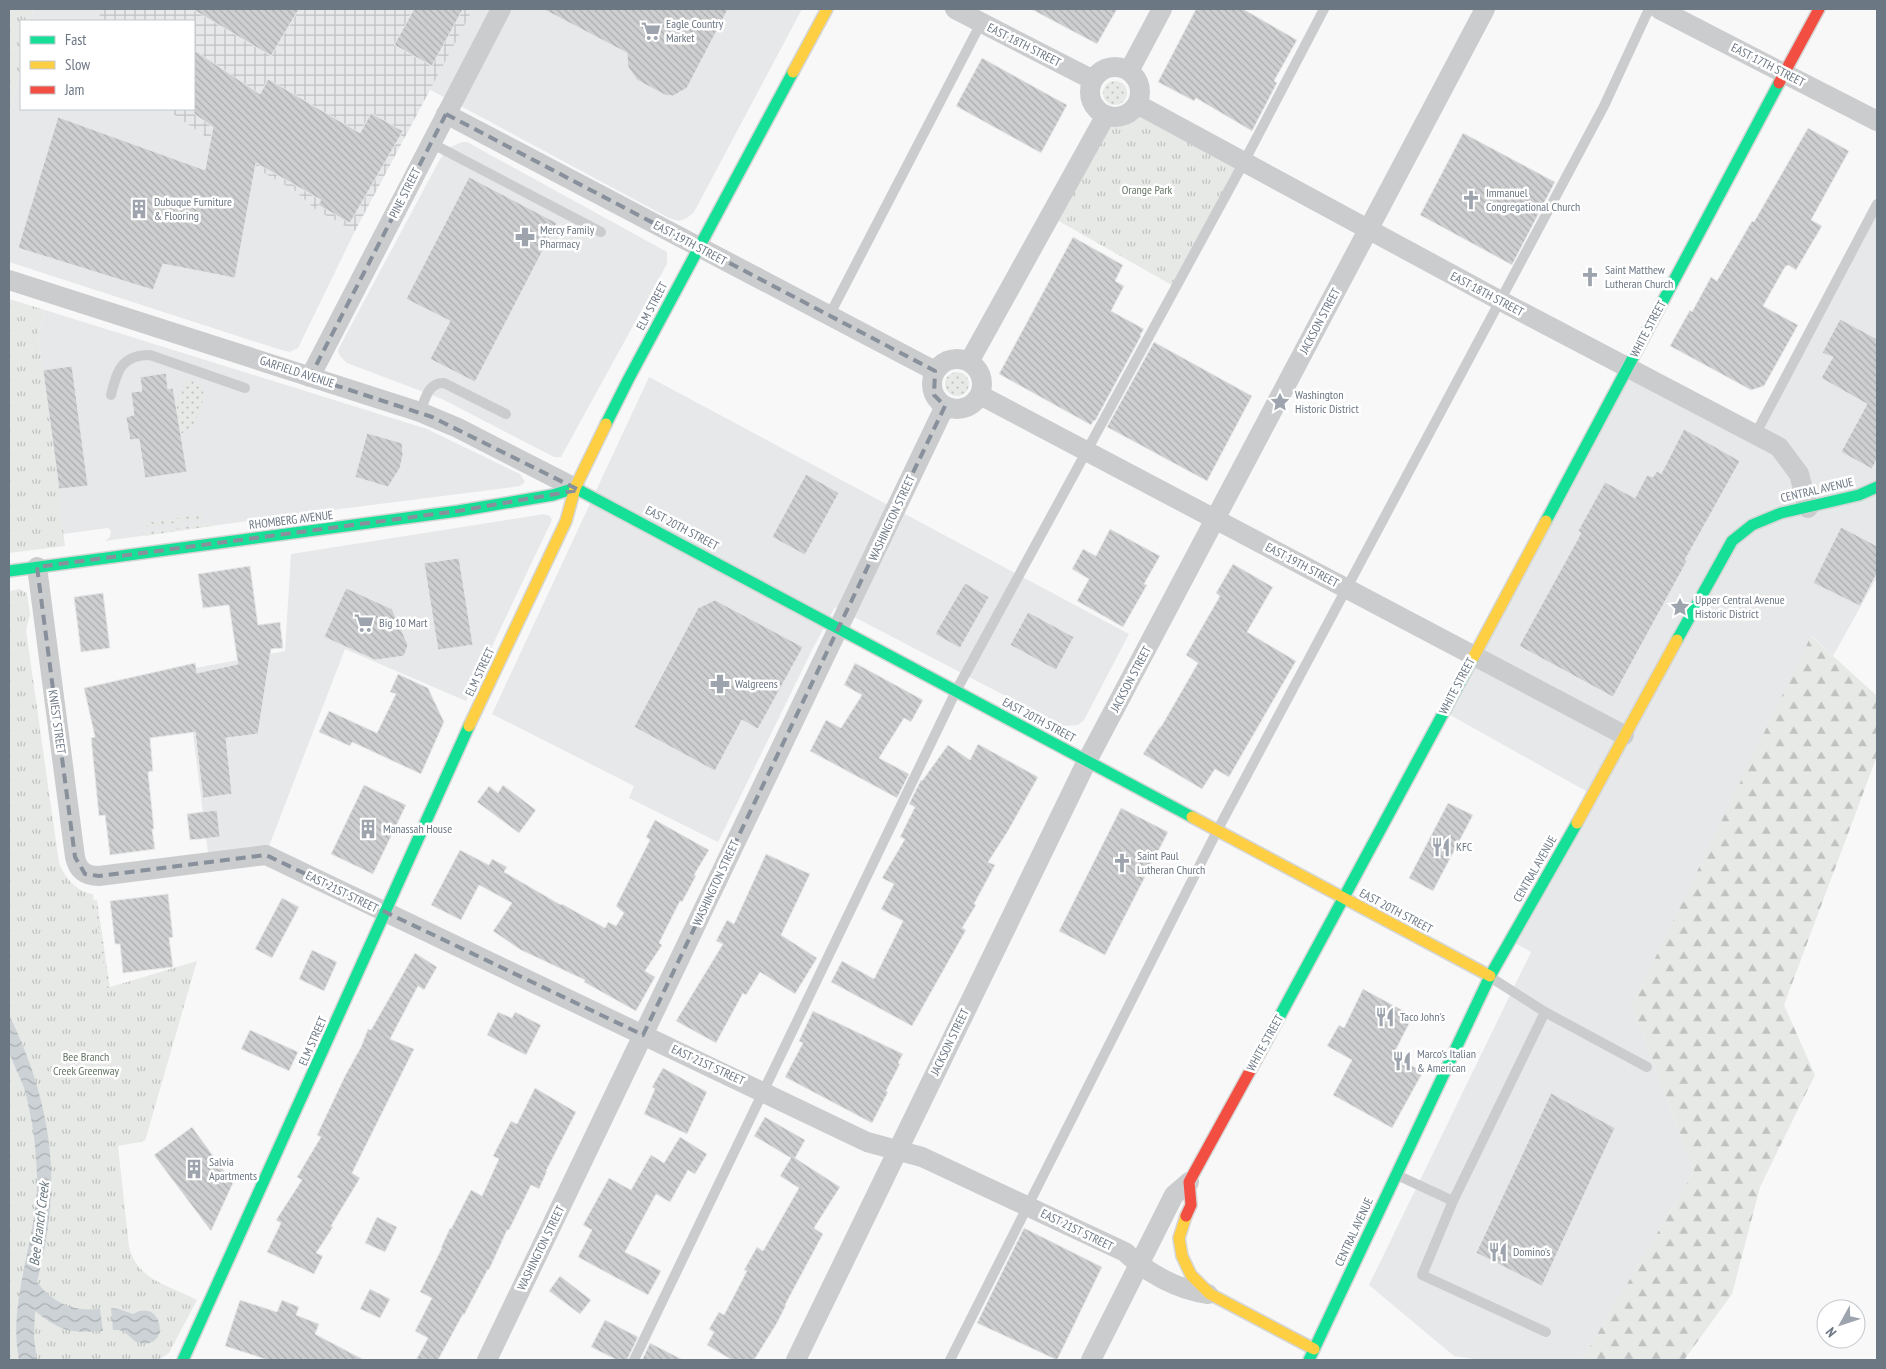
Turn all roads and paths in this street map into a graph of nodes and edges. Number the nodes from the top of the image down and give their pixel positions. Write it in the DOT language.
graph roads {
  1 [pos="501,9"];
  2 [pos="827,9"];
  3 [pos="955,9"];
  4 [pos="1162,9"];
  5 [pos="1324,9"];
  6 [pos="1486,9"];
  7 [pos="1649,9"];
  8 [pos="1659,9"];
  9 [pos="1819,9"];
  10 [pos="982,23"];
  11 [pos="1130,71"];
  12 [pos="1784,73"];
  13 [pos="1093,80"];
  14 [pos="1138,104"];
  15 [pos="446,114"];
  16 [pos="1106,115"];
  17 [pos="1877,121"];
  18 [pos="431,143"];
  19 [pos="1244,162"];
  20 [pos="1877,204"];
  21 [pos="1370,229"];
  22 [pos="601,232"];
  23 [pos="699,247"];
  24 [pos="9,280"];
  25 [pos="1499,300"];
  26 [pos="829,316"];
  27 [pos="969,362"];
  28 [pos="1628,368"];
  29 [pos="935,371"];
  30 [pos="310,377"];
  31 [pos="245,388"];
  32 [pos="111,395"];
  33 [pos="980,395"];
  34 [pos="945,406"];
  35 [pos="420,412"];
  36 [pos="506,414"];
  37 [pos="1756,435"];
  38 [pos="1087,450"];
  39 [pos="1877,487"];
  40 [pos="575,488"];
  41 [pos="1808,508"];
  42 [pos="1214,518"];
  43 [pos="36,567"];
  44 [pos="9,572"];
  45 [pos="1347,590"];
  46 [pos="840,628"];
  47 [pos="1473,655"];
  48 [pos="956,691"];
  49 [pos="1624,735"];
  50 [pos="1087,761"];
  51 [pos="1217,830"];
  52 [pos="85,874"];
  53 [pos="1344,898"];
  54 [pos="386,914"];
  55 [pos="1490,976"];
  56 [pos="1546,1012"];
  57 [pos="643,1035"];
  58 [pos="1647,1068"];
  59 [pos="763,1091"];
  60 [pos="897,1150"];
  61 [pos="1396,1174"];
  62 [pos="1189,1182"];
  63 [pos="1453,1201"];
  64 [pos="1027,1206"];
  65 [pos="1139,1265"];
  66 [pos="1210,1294"];
  67 [pos="1546,1332"];
  68 [pos="1314,1349"];
  69 [pos="183,1360"];
  70 [pos="487,1360"];
  71 [pos="634,1360"];
  72 [pos="796,1360"];
  73 [pos="950,1360"];
  74 [pos="1091,1360"];
  75 [pos="1309,1360"];
  1 -- 15 [label="street, PINE STREET"];
  2 -- 23 [label="main road, ELM STREET"];
  3 -- 10 [label="street, EAST 18TH STREET"];
  4 -- 11 [label="street"];
  5 -- 19 [label="lane"];
  6 -- 21 [label="street, JACKSON STREET"];
  7 -- 25 [label="lane"];
  8 -- 12 [label="street, EAST 17TH STREET"];
  9 -- 12 [label="main road, WHITE STREET"];
  10 -- 13 [label="street, EAST 18TH STREET"];
  10 -- 26 [label="lane"];
  11 -- 13 [label="street"];
  11 -- 14 [label="street"];
  12 -- 17 [label="street, EAST 17TH STREET"];
  12 -- 28 [label="main road, WHITE STREET"];
  13 -- 16 [label="street"];
  14 -- 16 [label="street"];
  14 -- 19 [label="street, EAST 18TH STREET"];
  15 -- 18 [label="street, PINE STREET"];
  15 -- 23 [label="street, EAST 19TH STREET"];
  16 -- 27 [label="street"];
  18 -- 22 [label="lane"];
  18 -- 30 [label="street, PINE STREET"];
  19 -- 21 [label="street, EAST 18TH STREET"];
  19 -- 38 [label="lane"];
  20 -- 37 [label="lane"];
  21 -- 25 [label="street, EAST 18TH STREET"];
  21 -- 42 [label="street, JACKSON STREET"];
  23 -- 26 [label="street, EAST 19TH STREET"];
  23 -- 40 [label="main road, ELM STREET"];
  24 -- 30 [label="street, GARFIELD AVENUE"];
  25 -- 28 [label="street, EAST 18TH STREET"];
  25 -- 45 [label="lane"];
  26 -- 29 [label="street, EAST 19TH STREET"];
  27 -- 29 [label="street"];
  27 -- 33 [label="street"];
  28 -- 37 [label="street, EAST 18TH STREET"];
  28 -- 47 [label="main road, WHITE STREET"];
  29 -- 34 [label="street"];
  30 -- 35 [label="street, GARFIELD AVENUE"];
  31 -- 32 [label="lane"];
  33 -- 34 [label="street"];
  33 -- 38 [label="street, EAST 19TH STREET"];
  34 -- 46 [label="street, WASHINGTON STREET"];
  35 -- 36 [label="lane"];
  35 -- 40 [label="street, GARFIELD AVENUE"];
  37 -- 41 [label="street, EAST 18TH STREET"];
  38 -- 42 [label="street, EAST 19TH STREET"];
  38 -- 48 [label="lane"];
  39 -- 41 [label="main road, CENTRAL AVENUE"];
  40 -- 43 [label="main road, RHOMBERG AVENUE"];
  40 -- 46 [label="main road, EAST 20TH STREET"];
  40 -- 54 [label="main road, ELM STREET"];
  41 -- 49 [label="main road, CENTRAL AVENUE"];
  42 -- 45 [label="street, EAST 19TH STREET"];
  42 -- 50 [label="street, JACKSON STREET"];
  43 -- 44 [label="main road, RHOMBERG AVENUE"];
  43 -- 52 [label="street, KNIEST STREET"];
  45 -- 47 [label="street, EAST 19TH STREET"];
  45 -- 51 [label="lane"];
  46 -- 48 [label="main road, EAST 20TH STREET"];
  46 -- 57 [label="street, WASHINGTON STREET"];
  47 -- 49 [label="street, EAST 19TH STREET"];
  47 -- 53 [label="main road, WHITE STREET"];
  48 -- 50 [label="main road, EAST 20TH STREET"];
  48 -- 59 [label="lane"];
  49 -- 55 [label="main road, CENTRAL AVENUE"];
  50 -- 51 [label="main road, EAST 20TH STREET"];
  50 -- 60 [label="street, JACKSON STREET"];
  51 -- 53 [label="main road, EAST 20TH STREET"];
  51 -- 64 [label="lane"];
  52 -- 54 [label="street, EAST 21ST STREET"];
  53 -- 55 [label="main road, EAST 20TH STREET"];
  53 -- 62 [label="main road, WHITE STREET"];
  54 -- 57 [label="street, EAST 21ST STREET"];
  54 -- 69 [label="main road, ELM STREET"];
  55 -- 56 [label="lane"];
  55 -- 61 [label="main road, CENTRAL AVENUE"];
  56 -- 58 [label="lane"];
  56 -- 63 [label="lane"];
  57 -- 59 [label="street, EAST 21ST STREET"];
  57 -- 70 [label="street, WASHINGTON STREET"];
  59 -- 60 [label="street, EAST 21ST STREET"];
  59 -- 71 [label="lane"];
  60 -- 64 [label="street, EAST 21ST STREET"];
  60 -- 72 [label="street, JACKSON STREET"];
  61 -- 63 [label="lane"];
  61 -- 68 [label="main road, CENTRAL AVENUE"];
  62 -- 65 [label="street, WHITE STREET"];
  62 -- 66 [label="main road"];
  63 -- 67 [label="lane"];
  64 -- 65 [label="street, EAST 21ST STREET"];
  64 -- 73 [label="lane"];
  65 -- 66 [label="street, EAST 21ST STREET"];
  65 -- 74 [label="street, WHITE STREET"];
  66 -- 68 [label="main road, EAST 21ST STREET"];
  68 -- 75 [label="main road, CENTRAL AVENUE"];
}
